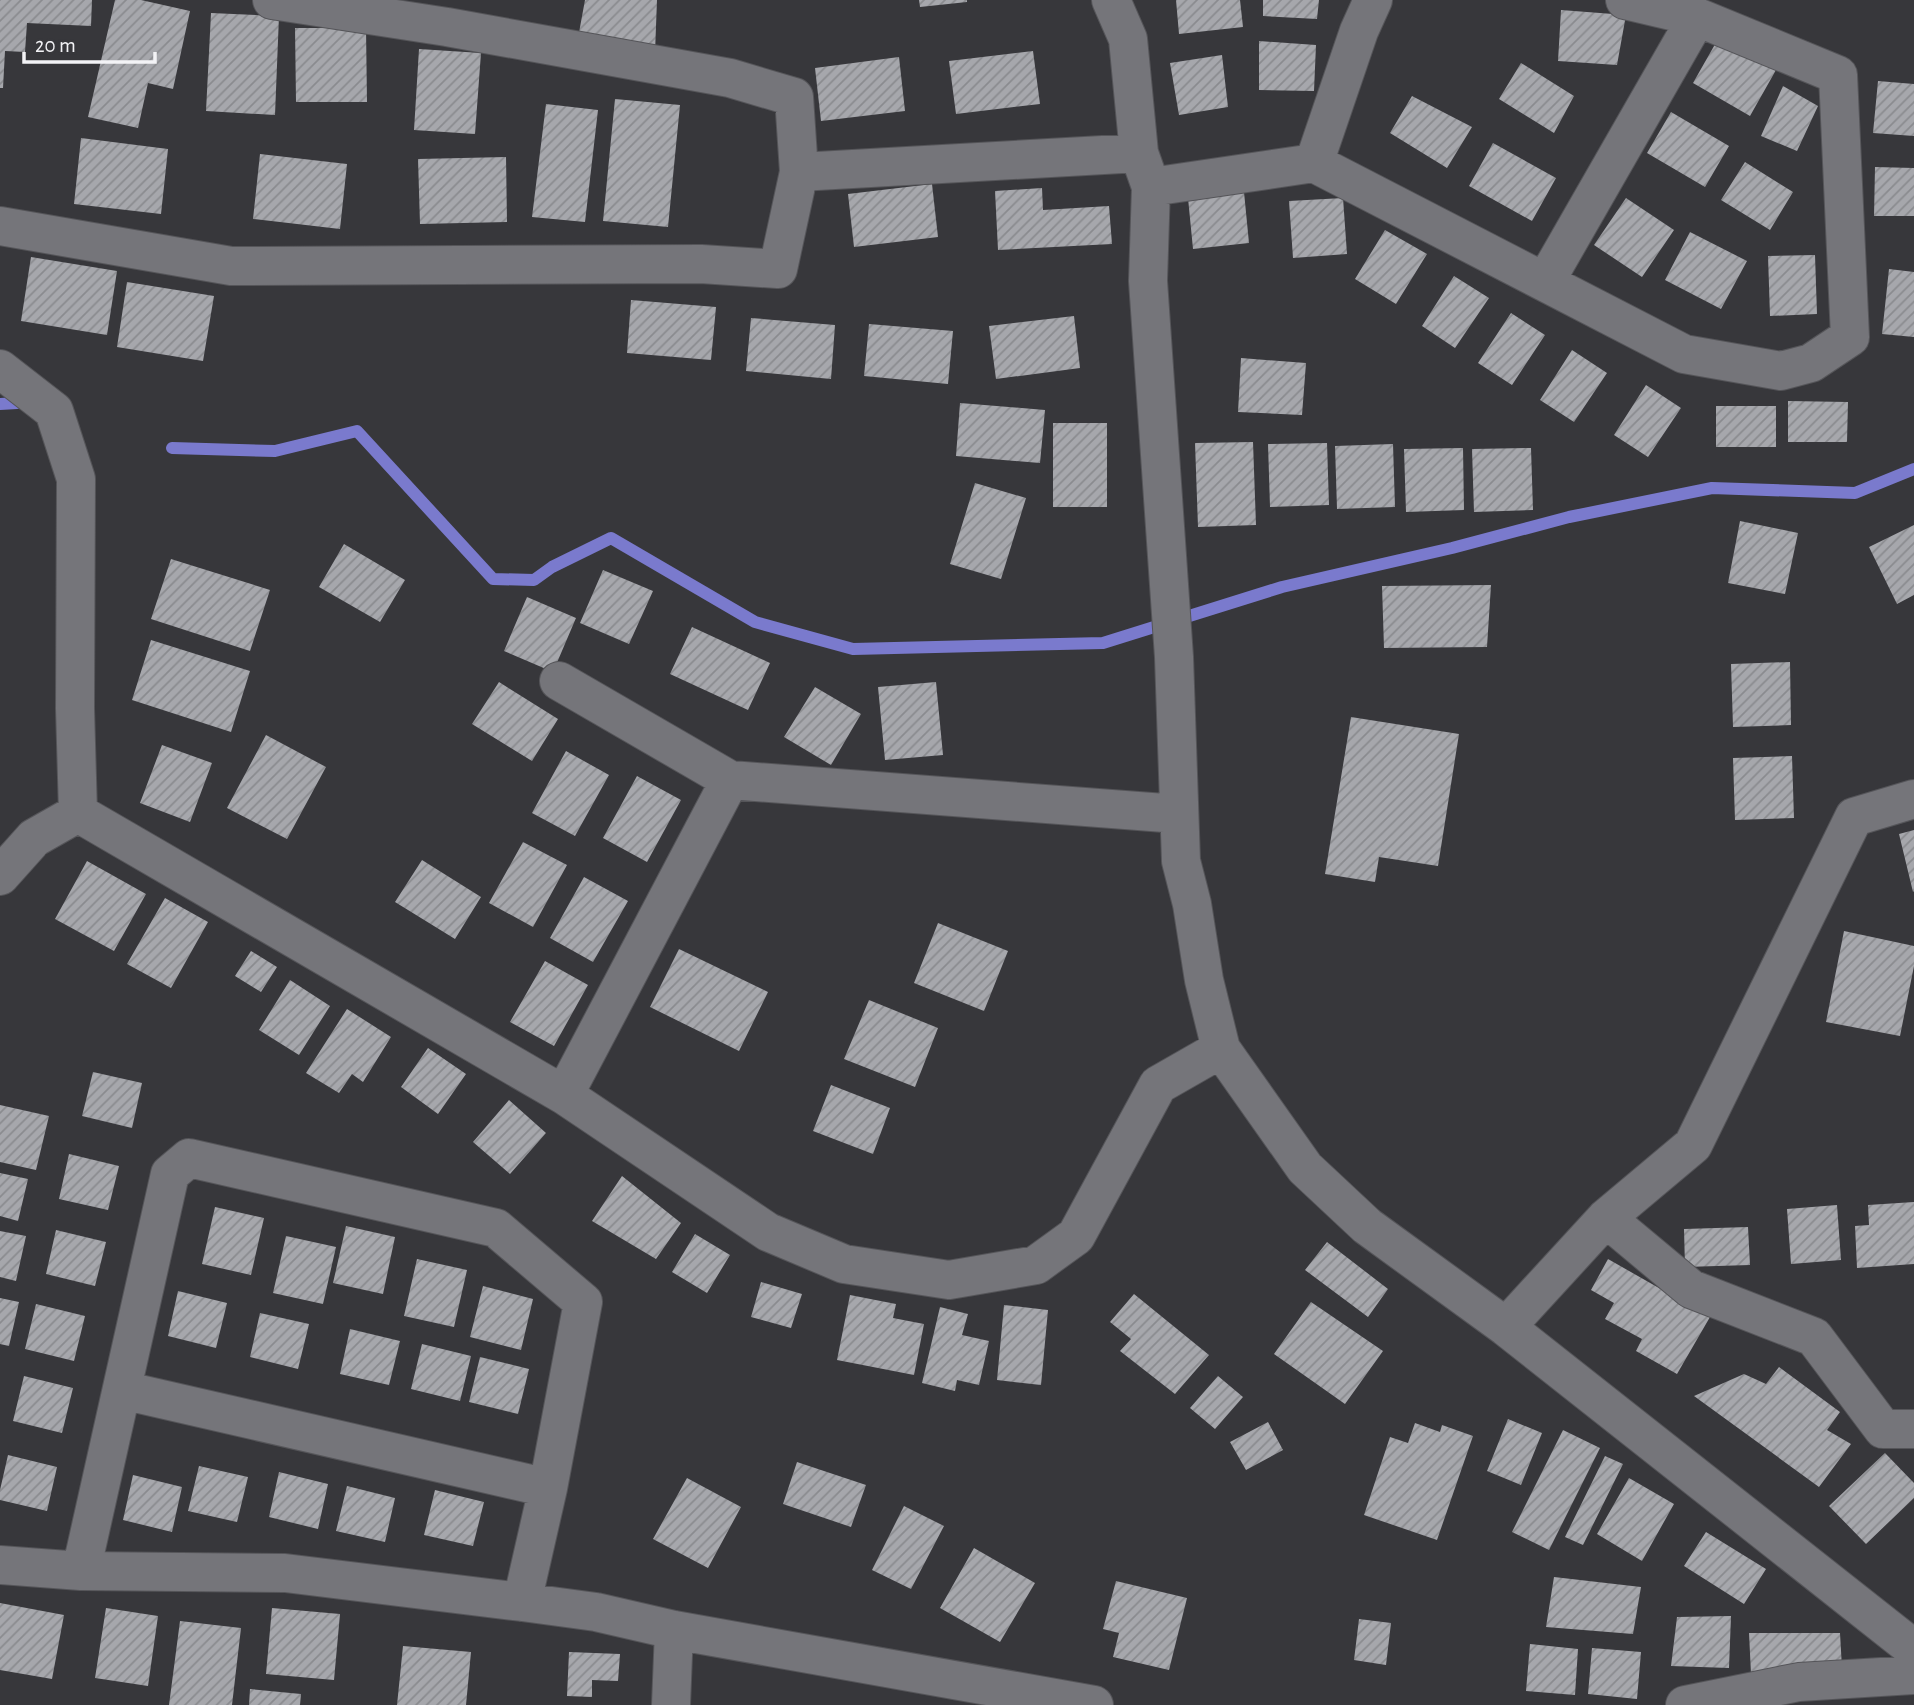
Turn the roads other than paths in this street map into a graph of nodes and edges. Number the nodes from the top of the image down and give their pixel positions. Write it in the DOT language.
graph roads {
  1 [pos="272,0"];
  2 [pos="1111,0"];
  3 [pos="1373,0"];
  4 [pos="1625,0"];
  5 [pos="1697,17"];
  6 [pos="1314,163"];
  7 [pos="1145,170"];
  8 [pos="799,172"];
  9 [pos="0,226"];
  10 [pos="1545,282"];
  11 [pos="5,378"];
  12 [pos="559,681"];
  13 [pos="730,780"];
  14 [pos="1914,799"];
  15 [pos="78,813"];
  16 [pos="1178,814"];
  17 [pos="17,839"];
  18 [pos="0,876"];
  19 [pos="1221,1049"];
  20 [pos="564,1096"];
  21 [pos="1606,1218"];
  22 [pos="1506,1327"];
  23 [pos="122,1390"];
  24 [pos="1914,1429"];
  25 [pos="548,1488"];
  26 [pos="0,1565"];
  27 [pos="81,1571"];
  28 [pos="522,1602"];
  29 [pos="674,1630"];
  30 [pos="1914,1648"];
  31 [pos="1914,1675"];
  32 [pos="989,1696"];
  33 [pos="671,1705"];
  34 [pos="1094,1705"];
  35 [pos="1685,1705"];
  1 -- 8 [label="street"];
  2 -- 7 [label="street"];
  3 -- 6 [label="street"];
  4 -- 5 [label="street"];
  5 -- 10 [label="street"];
  5 -- 10 [label="street"];
  6 -- 7 [label="street"];
  6 -- 10 [label="street"];
  7 -- 8 [label="street"];
  7 -- 16 [label="street"];
  8 -- 9 [label="street"];
  11 -- 15 [label="street"];
  12 -- 13 [label="street"];
  13 -- 16 [label="street"];
  13 -- 20 [label="street"];
  14 -- 21 [label="street"];
  15 -- 17 [label="street"];
  15 -- 20 [label="street"];
  16 -- 19 [label="street"];
  17 -- 18 [label="street"];
  19 -- 20 [label="street"];
  19 -- 22 [label="street"];
  21 -- 22 [label="street"];
  21 -- 24 [label="street"];
  22 -- 30 [label="street"];
  23 -- 25 [label="street"];
  23 -- 25 [label="street"];
  23 -- 27 [label="street"];
  25 -- 28 [label="street"];
  26 -- 27 [label="street"];
  27 -- 28 [label="street"];
  28 -- 29 [label="street"];
  29 -- 32 [label="street"];
  29 -- 33 [label="street"];
  31 -- 35 [label="street"];
  32 -- 34 [label="street"];
}
